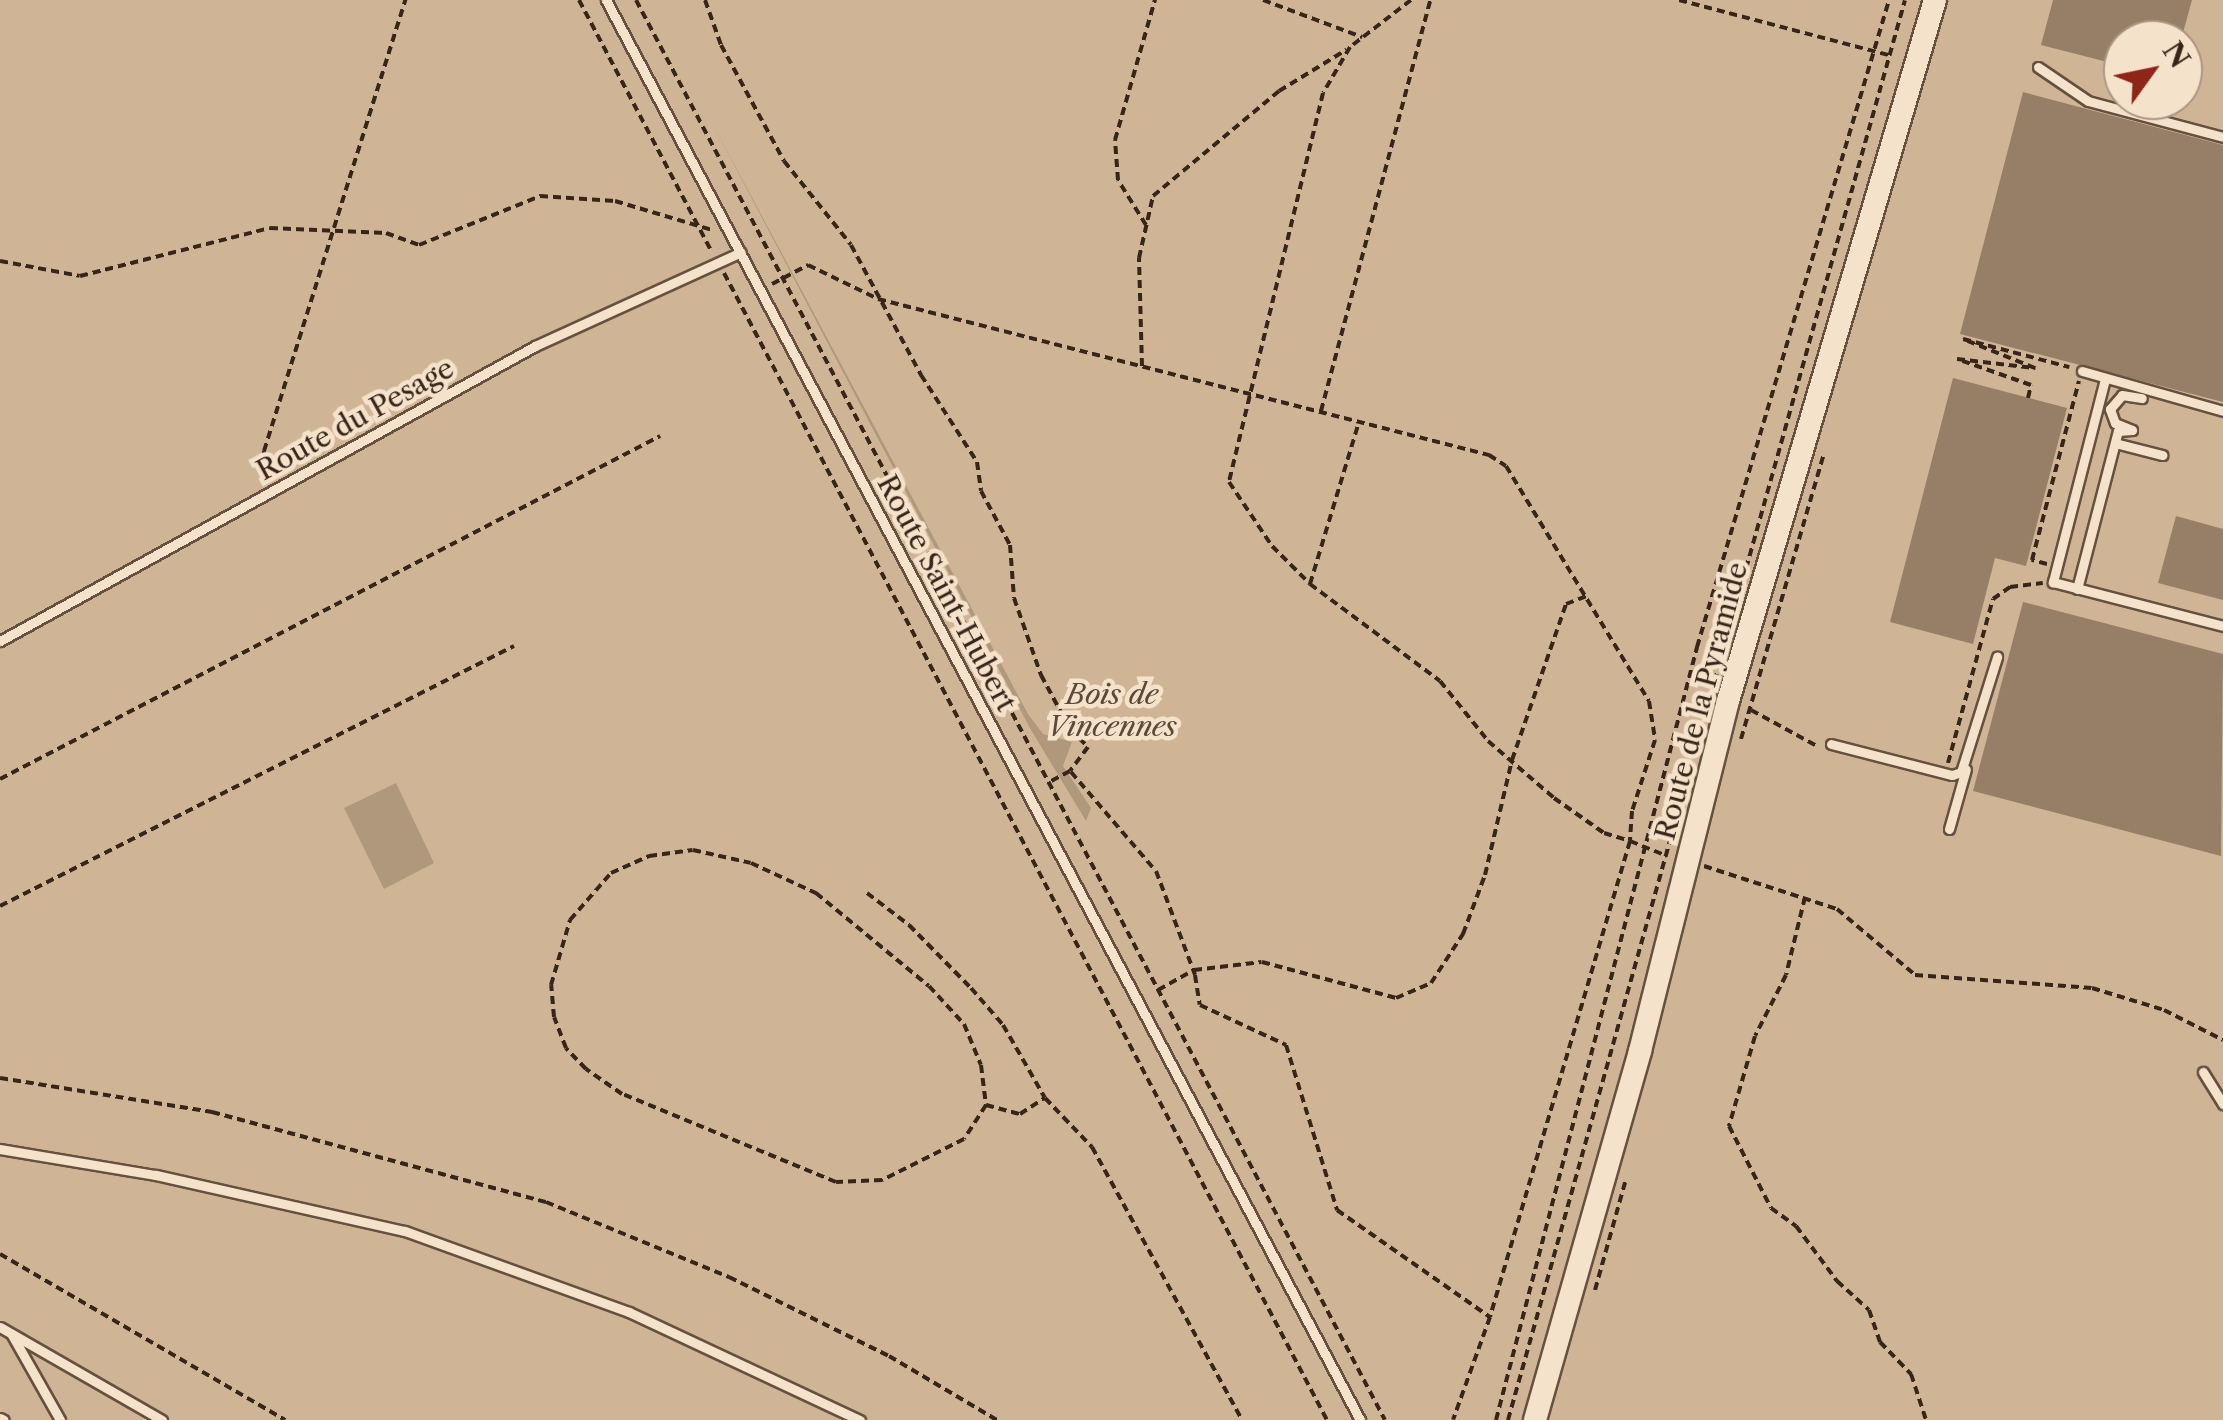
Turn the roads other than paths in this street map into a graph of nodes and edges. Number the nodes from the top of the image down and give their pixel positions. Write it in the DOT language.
graph roads {
  1 [pos="606,0"];
  2 [pos="1936,0"];
  3 [pos="2038,67"];
  4 [pos="2223,137"];
  5 [pos="741,252"];
  6 [pos="2082,371"];
  7 [pos="2105,379"];
  8 [pos="2142,398"];
  9 [pos="2223,411"];
  10 [pos="2115,443"];
  11 [pos="2162,454"];
  12 [pos="2077,588"];
  13 [pos="2223,626"];
  14 [pos="0,641"];
  15 [pos="1997,657"];
  16 [pos="1832,744"];
  17 [pos="1966,765"];
  18 [pos="1949,829"];
  19 [pos="2203,1072"];
  20 [pos="2223,1104"];
  21 [pos="0,1148"];
  22 [pos="0,1328"];
  23 [pos="12,1334"];
  24 [pos="60,1420"];
  25 [pos="162,1420"];
  26 [pos="860,1420"];
  27 [pos="1360,1420"];
  28 [pos="1535,1420"];
  1 -- 5 [label="lane, Route Saint-Hubert"];
  2 -- 28 [label="street, Route de la Pyramide"];
  3 -- 4 [label="lane"];
  5 -- 14 [label="lane, Route du Pesage"];
  5 -- 27 [label="lane, Route Saint-Hubert"];
  6 -- 7 [label="lane"];
  7 -- 9 [label="lane"];
  7 -- 12 [label="lane"];
  8 -- 10 [label="lane"];
  10 -- 11 [label="lane"];
  10 -- 12 [label="lane"];
  12 -- 13 [label="lane"];
  15 -- 17 [label="lane"];
  16 -- 17 [label="lane"];
  17 -- 18 [label="lane"];
  19 -- 20 [label="lane"];
  21 -- 26 [label="lane"];
  22 -- 23 [label="lane"];
  23 -- 24 [label="lane"];
  23 -- 25 [label="lane"];
}
